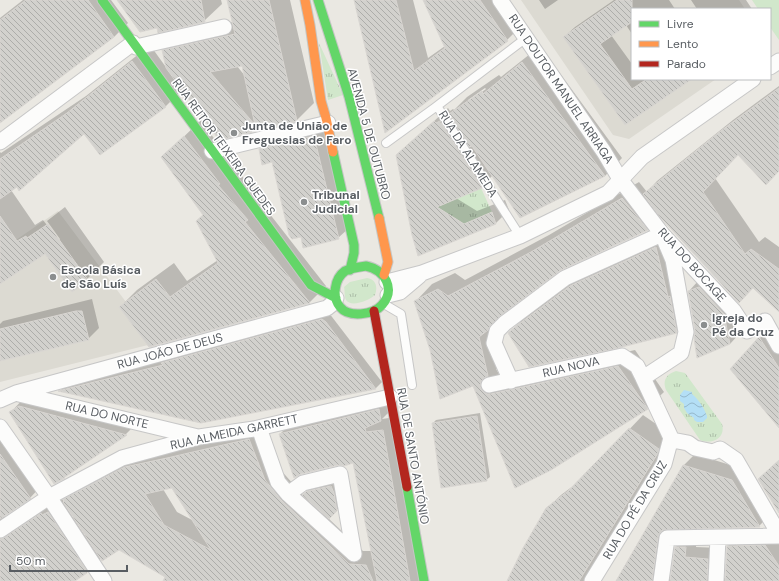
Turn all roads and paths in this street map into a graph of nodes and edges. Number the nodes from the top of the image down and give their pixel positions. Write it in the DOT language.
graph roads {
  1 [pos="102,0"];
  2 [pos="305,0"];
  3 [pos="318,0"];
  4 [pos="500,0"];
  5 [pos="224,27"];
  6 [pos="526,38"];
  7 [pos="134,45"];
  8 [pos="752,80"];
  9 [pos="437,106"];
  10 [pos="333,114"];
  11 [pos="355,122"];
  12 [pos="0,142"];
  13 [pos="386,143"];
  14 [pos="212,150"];
  15 [pos="620,179"];
  16 [pos="662,234"];
  17 [pos="520,236"];
  18 [pos="350,270"];
  19 [pos="311,285"];
  20 [pos="386,289"];
  21 [pos="331,303"];
  22 [pos="374,310"];
  23 [pos="360,314"];
  24 [pos="378,336"];
  25 [pos="779,346"];
  26 [pos="643,378"];
  27 [pos="511,381"];
  28 [pos="412,385"];
  29 [pos="489,385"];
  30 [pos="16,393"];
  31 [pos="390,397"];
  32 [pos="0,400"];
  33 [pos="0,427"];
  34 [pos="259,428"];
  35 [pos="199,437"];
  36 [pos="672,440"];
  37 [pos="288,494"];
  38 [pos="49,497"];
  39 [pos="0,530"];
  40 [pos="779,533"];
  41 [pos="718,538"];
  42 [pos="104,581"];
  43 [pos="424,581"];
  44 [pos="592,581"];
  45 [pos="661,581"];
  46 [pos="716,581"];
  1 -- 7 [label="street, RUA REITOR TEIXEIRA GUEDES"];
  2 -- 10 [label="street"];
  3 -- 11 [label="street, AVENIDA 5 DE OUTUBRO"];
  4 -- 6 [label="street, RUA DOUTOR MANUEL ARRIAGA"];
  5 -- 7 [label="street"];
  6 -- 9 [label="lane, RUA DA ALAMEDA"];
  6 -- 15 [label="street, RUA DOUTOR MANUEL ARRIAGA"];
  7 -- 12 [label="street"];
  7 -- 14 [label="street, RUA REITOR TEIXEIRA GUEDES"];
  8 -- 15 [label="street"];
  9 -- 13 [label="lane"];
  9 -- 17 [label="lane, RUA DA ALAMEDA"];
  10 -- 11 [label="street"];
  10 -- 14 [label="street"];
  10 -- 18 [label="street"];
  11 -- 20 [label="street, AVENIDA 5 DE OUTUBRO"];
  14 -- 19 [label="street, RUA REITOR TEIXEIRA GUEDES"];
  15 -- 16 [label="street, RUA DO BOCAGE"];
  15 -- 17 [label="street"];
  16 -- 25 [label="street, RUA DO BOCAGE"];
  16 -- 26 [label="street"];
  16 -- 27 [label="street"];
  17 -- 20 [label="street"];
  18 -- 20 [label="street"];
  18 -- 21 [label="street"];
  19 -- 21 [label="street, RUA REITOR TEIXEIRA GUEDES"];
  19 -- 21 [label="street"];
  20 -- 22 [label="street"];
  20 -- 28 [label="lane"];
  21 -- 23 [label="street"];
  21 -- 30 [label="street, RUA JOÃO DE DEUS"];
  22 -- 23 [label="street"];
  22 -- 24 [label="street, RUA DE SANTO ANTÓNIO"];
  23 -- 24 [label="street"];
  24 -- 31 [label="street, RUA DE SANTO ANTÓNIO"];
  26 -- 27 [label="street, RUA NOVA"];
  26 -- 36 [label="street, RUA NOVA"];
  27 -- 29 [label="street, RUA NOVA"];
  30 -- 32 [label="street, RUA JOÃO DE DEUS"];
  30 -- 35 [label="street, RUA DO NORTE"];
  31 -- 34 [label="street, RUA ALMEIDA GARRETT"];
  31 -- 43 [label="street, RUA DE SANTO ANTÓNIO"];
  33 -- 38 [label="street"];
  34 -- 35 [label="street, RUA ALMEIDA GARRETT"];
  34 -- 37 [label="street"];
  35 -- 38 [label="street, RUA ALMEIDA GARRETT"];
  36 -- 40 [label="street"];
  36 -- 44 [label="street, RUA DO PÉ DA CRUZ"];
  37 -- 37 [label="street"];
  38 -- 39 [label="street, RUA ALMEIDA GARRETT"];
  38 -- 42 [label="street"];
  40 -- 41 [label="street"];
  41 -- 45 [label="street"];
  41 -- 46 [label="street"];
}
